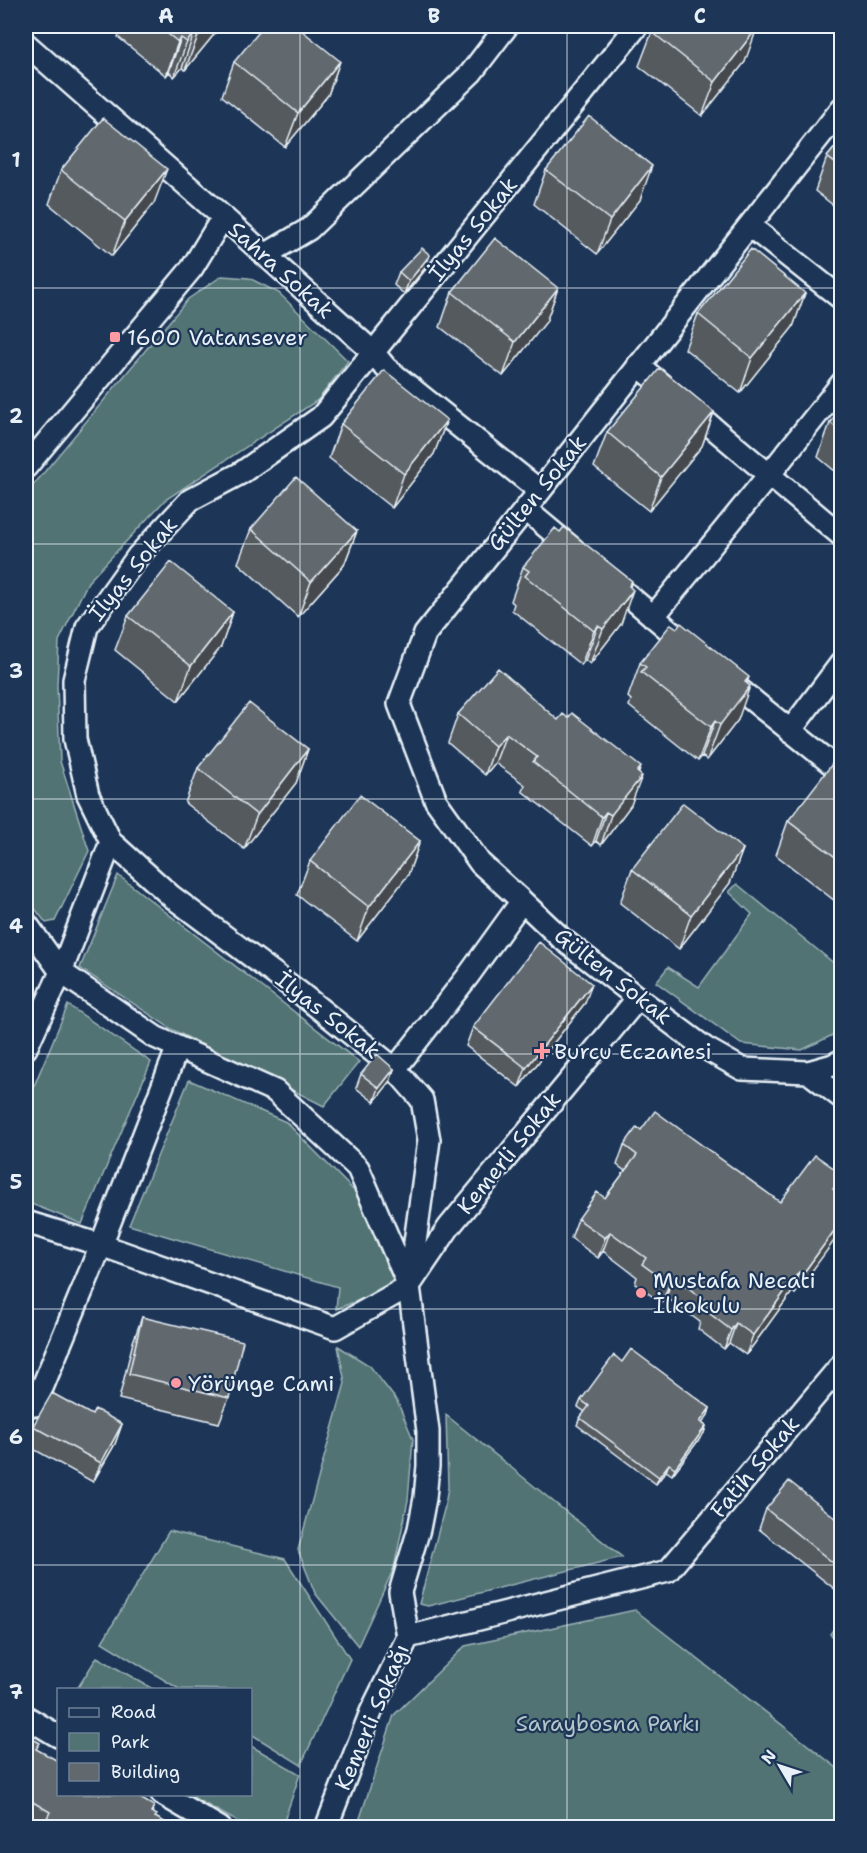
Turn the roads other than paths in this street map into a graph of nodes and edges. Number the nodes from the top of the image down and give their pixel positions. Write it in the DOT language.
graph roads {
  1 [pos="507,26"];
  2 [pos="637,26"];
  3 [pos="26,44"];
  4 [pos="842,108"];
  5 [pos="223,217"];
  6 [pos="750,226"];
  7 [pos="265,255"];
  8 [pos="842,299"];
  9 [pos="373,352"];
  10 [pos="638,365"];
  11 [pos="842,383"];
  12 [pos="26,467"];
  13 [pos="769,475"];
  14 [pos="540,491"];
  15 [pos="525,509"];
  16 [pos="842,536"];
  17 [pos="653,617"];
  18 [pos="842,662"];
  19 [pos="790,731"];
  20 [pos="842,772"];
  21 [pos="111,842"];
  22 [pos="522,901"];
  23 [pos="26,923"];
  24 [pos="61,972"];
  25 [pos="638,998"];
  26 [pos="26,1048"];
  27 [pos="177,1048"];
  28 [pos="842,1060"];
  29 [pos="395,1068"];
  30 [pos="808,1072"];
  31 [pos="842,1098"];
  32 [pos="26,1222"];
  33 [pos="101,1245"];
  34 [pos="409,1286"];
  35 [pos="842,1364"];
  36 [pos="26,1401"];
  37 [pos="408,1637"];
  38 [pos="26,1717"];
  39 [pos="57,1735"];
  40 [pos="166,1796"];
  41 [pos="220,1827"];
  42 [pos="326,1827"];
  1 -- 7 [label="street"];
  2 -- 9 [label="street, İlyas Sokak"];
  3 -- 5 [label="street, Sahra Sokak"];
  4 -- 6 [label="street, Gülten Sokak"];
  5 -- 7 [label="street, Sahra Sokak"];
  5 -- 12 [label="street"];
  6 -- 8 [label="street"];
  6 -- 10 [label="street, Gülten Sokak"];
  7 -- 9 [label="street, Sahra Sokak"];
  9 -- 14 [label="street, Sahra Sokak"];
  9 -- 21 [label="street, İlyas Sokak"];
  10 -- 13 [label="street"];
  10 -- 14 [label="street, Gülten Sokak"];
  11 -- 13 [label="street"];
  13 -- 16 [label="street"];
  13 -- 17 [label="street"];
  14 -- 15 [label="street, Gülten Sokak"];
  15 -- 17 [label="street"];
  15 -- 22 [label="street, Gülten Sokak"];
  17 -- 19 [label="street"];
  18 -- 19 [label="street"];
  19 -- 20 [label="street"];
  21 -- 24 [label="street"];
  21 -- 29 [label="street, İlyas Sokak"];
  22 -- 25 [label="street, Gülten Sokak"];
  22 -- 29 [label="street"];
  23 -- 24 [label="street"];
  24 -- 26 [label="street"];
  24 -- 27 [label="street"];
  25 -- 30 [label="street, Gülten Sokak"];
  25 -- 34 [label="street, Kemerli Sokak"];
  27 -- 33 [label="street"];
  27 -- 34 [label="street"];
  28 -- 30 [label="street"];
  29 -- 34 [label="street, İlyas Sokak"];
  30 -- 31 [label="street"];
  32 -- 33 [label="street"];
  33 -- 34 [label="street"];
  33 -- 36 [label="street"];
  34 -- 37 [label="street, Kemerli Sokağı"];
  35 -- 37 [label="street, Fatih Sokak"];
  37 -- 42 [label="street, Kemerli Sokağı"];
  38 -- 39 [label="street"];
  40 -- 41 [label="street"];
}
